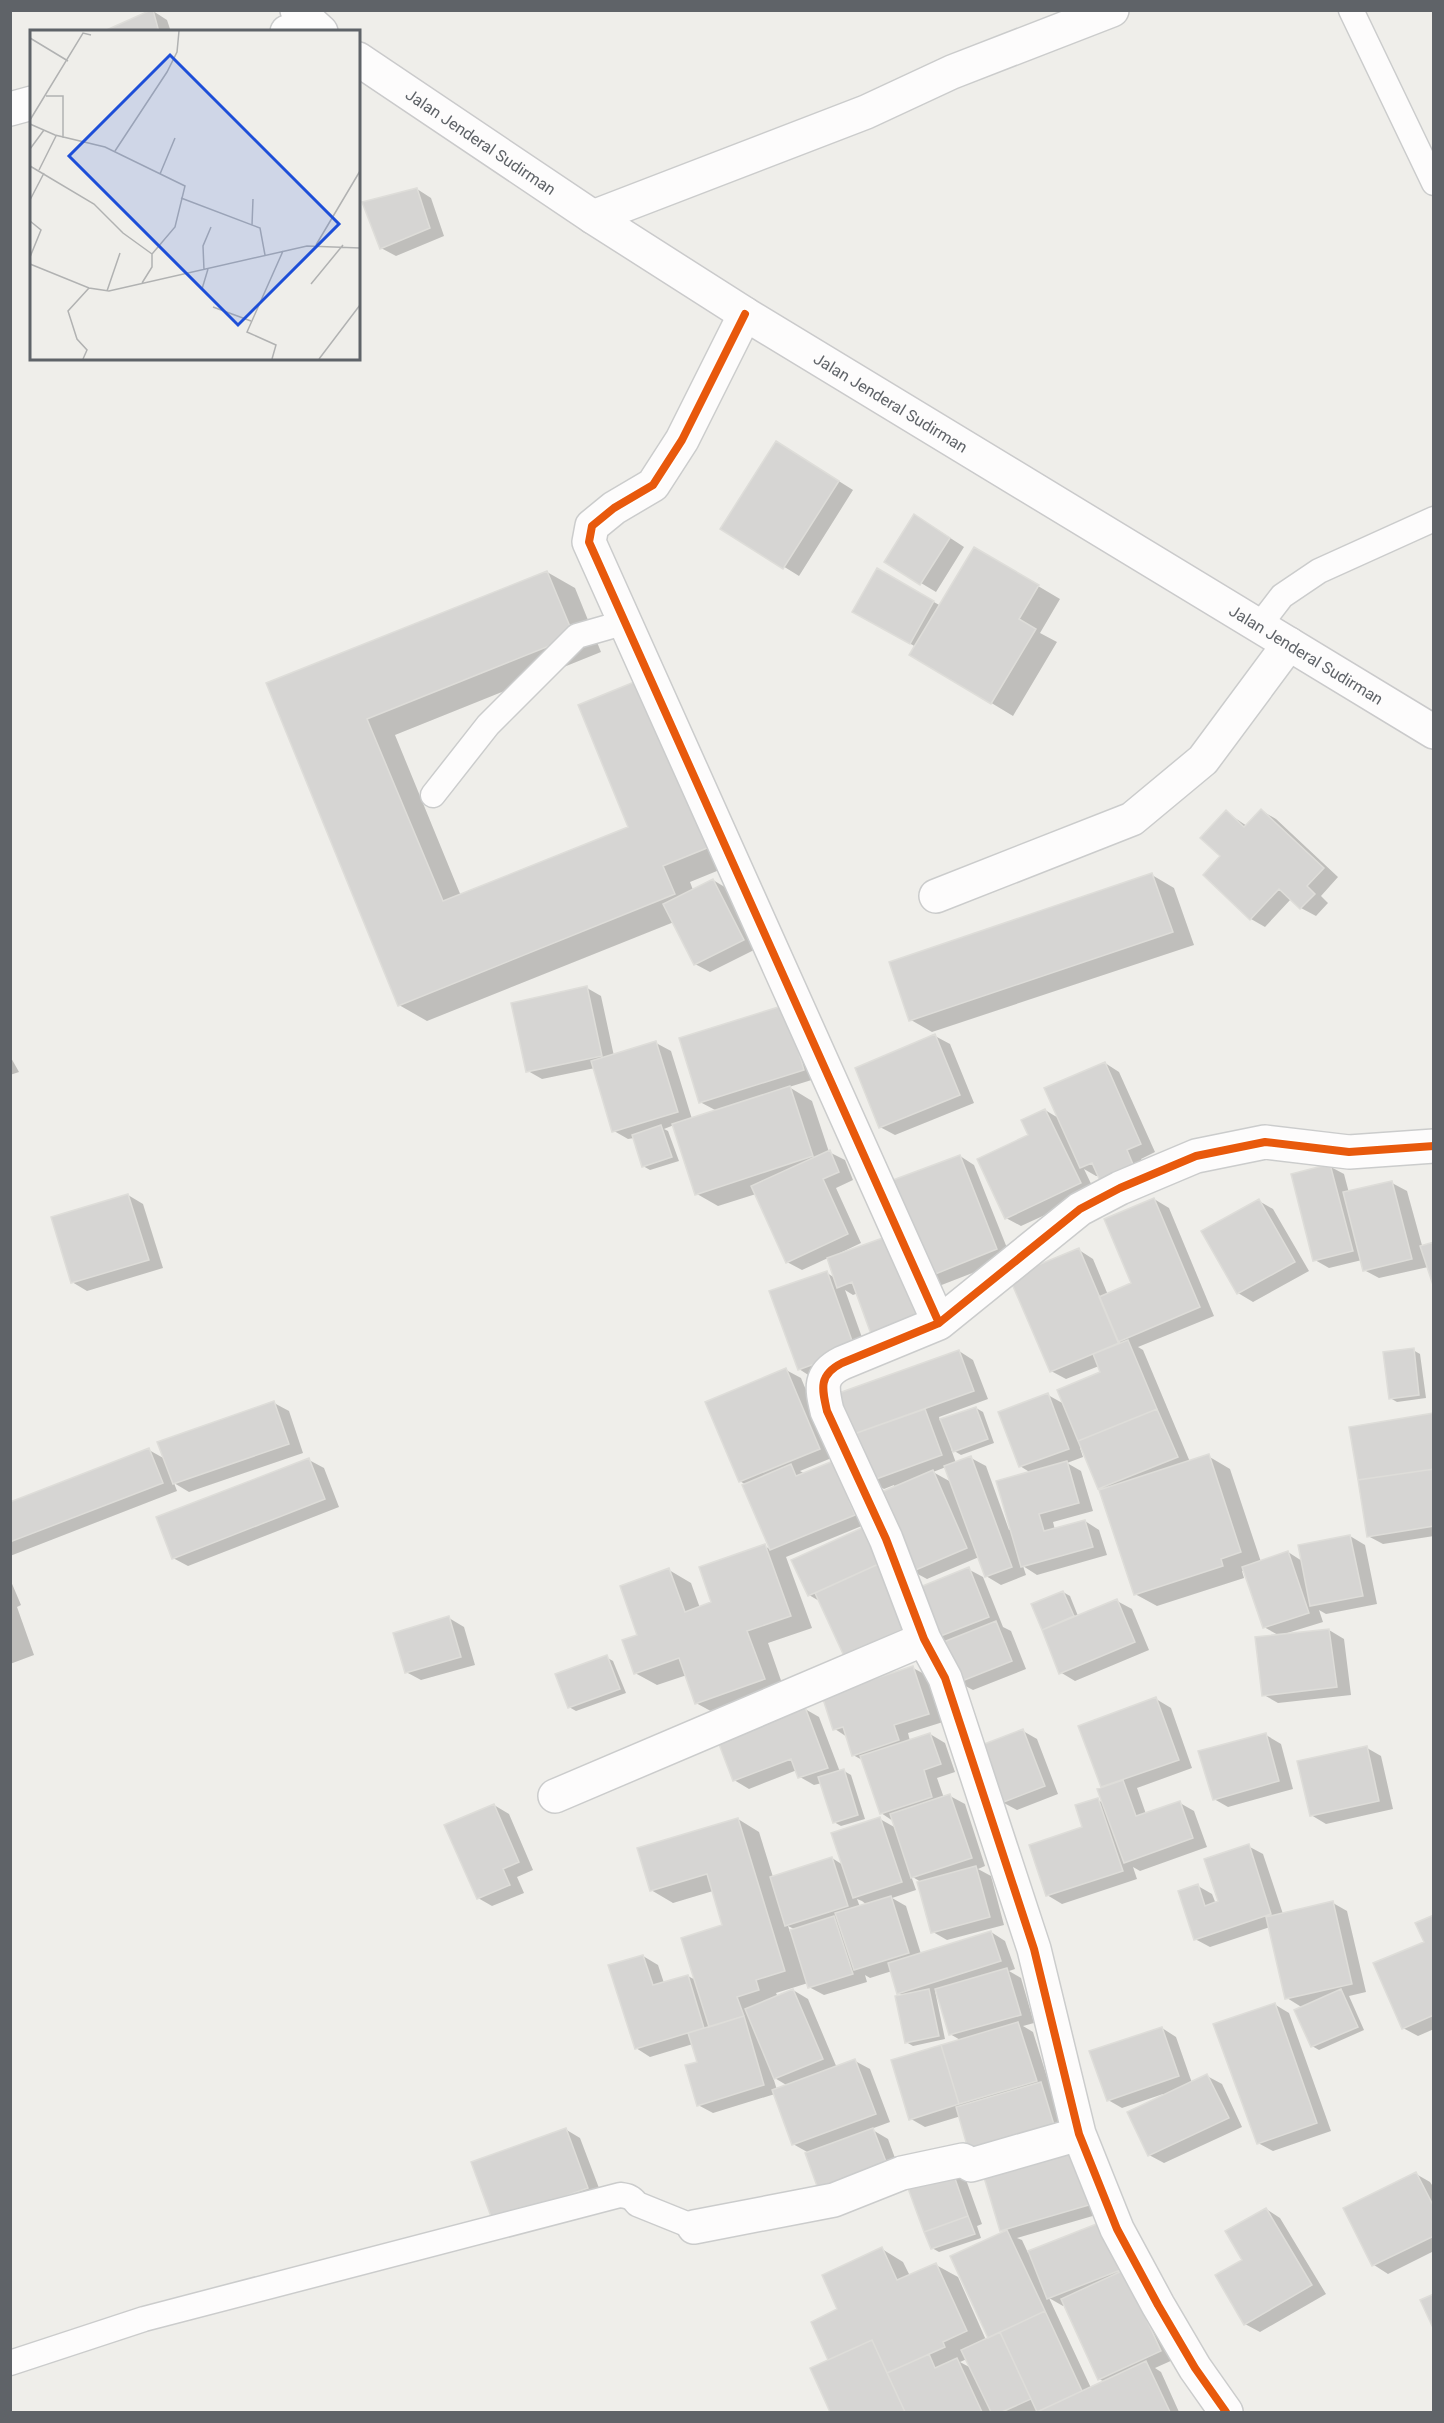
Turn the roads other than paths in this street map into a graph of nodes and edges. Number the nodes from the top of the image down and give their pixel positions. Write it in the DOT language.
graph roads {
  1 [pos="1112,10"];
  2 [pos="1351,10"];
  3 [pos="360,60"];
  4 [pos="30,104"];
  5 [pos="10,109"];
  6 [pos="1434,183"];
  7 [pos="592,217"];
  8 [pos="745,314"];
  9 [pos="1434,519"];
  10 [pos="626,622"];
  11 [pos="1259,626"];
  12 [pos="1289,644"];
  13 [pos="1434,732"];
  14 [pos="433,795"];
  15 [pos="936,896"];
  16 [pos="1434,1146"];
  17 [pos="939,1323"];
  18 [pos="924,1639"];
  19 [pos="555,1796"];
  20 [pos="1079,2134"];
  21 [pos="694,2227"];
  22 [pos="10,2363"];
  23 [pos="1226,2412"];
  1 -- 7 [label="street"];
  2 -- 6 [label="lane"];
  3 -- 7 [label="street, Jalan Jenderal Sudirman"];
  4 -- 5 [label="street"];
  7 -- 8 [label="street, Jalan Jenderal Sudirman"];
  8 -- 10 [label="street"];
  8 -- 11 [label="street, Jalan Jenderal Sudirman"];
  9 -- 11 [label="lane"];
  10 -- 14 [label="lane"];
  10 -- 17 [label="street"];
  11 -- 12 [label="street, Jalan Jenderal Sudirman"];
  12 -- 13 [label="street, Jalan Jenderal Sudirman"];
  12 -- 15 [label="street"];
  16 -- 17 [label="street"];
  17 -- 18 [label="street"];
  18 -- 19 [label="street"];
  18 -- 20 [label="street"];
  20 -- 21 [label="street"];
  20 -- 23 [label="street"];
  21 -- 22 [label="lane"];
}
